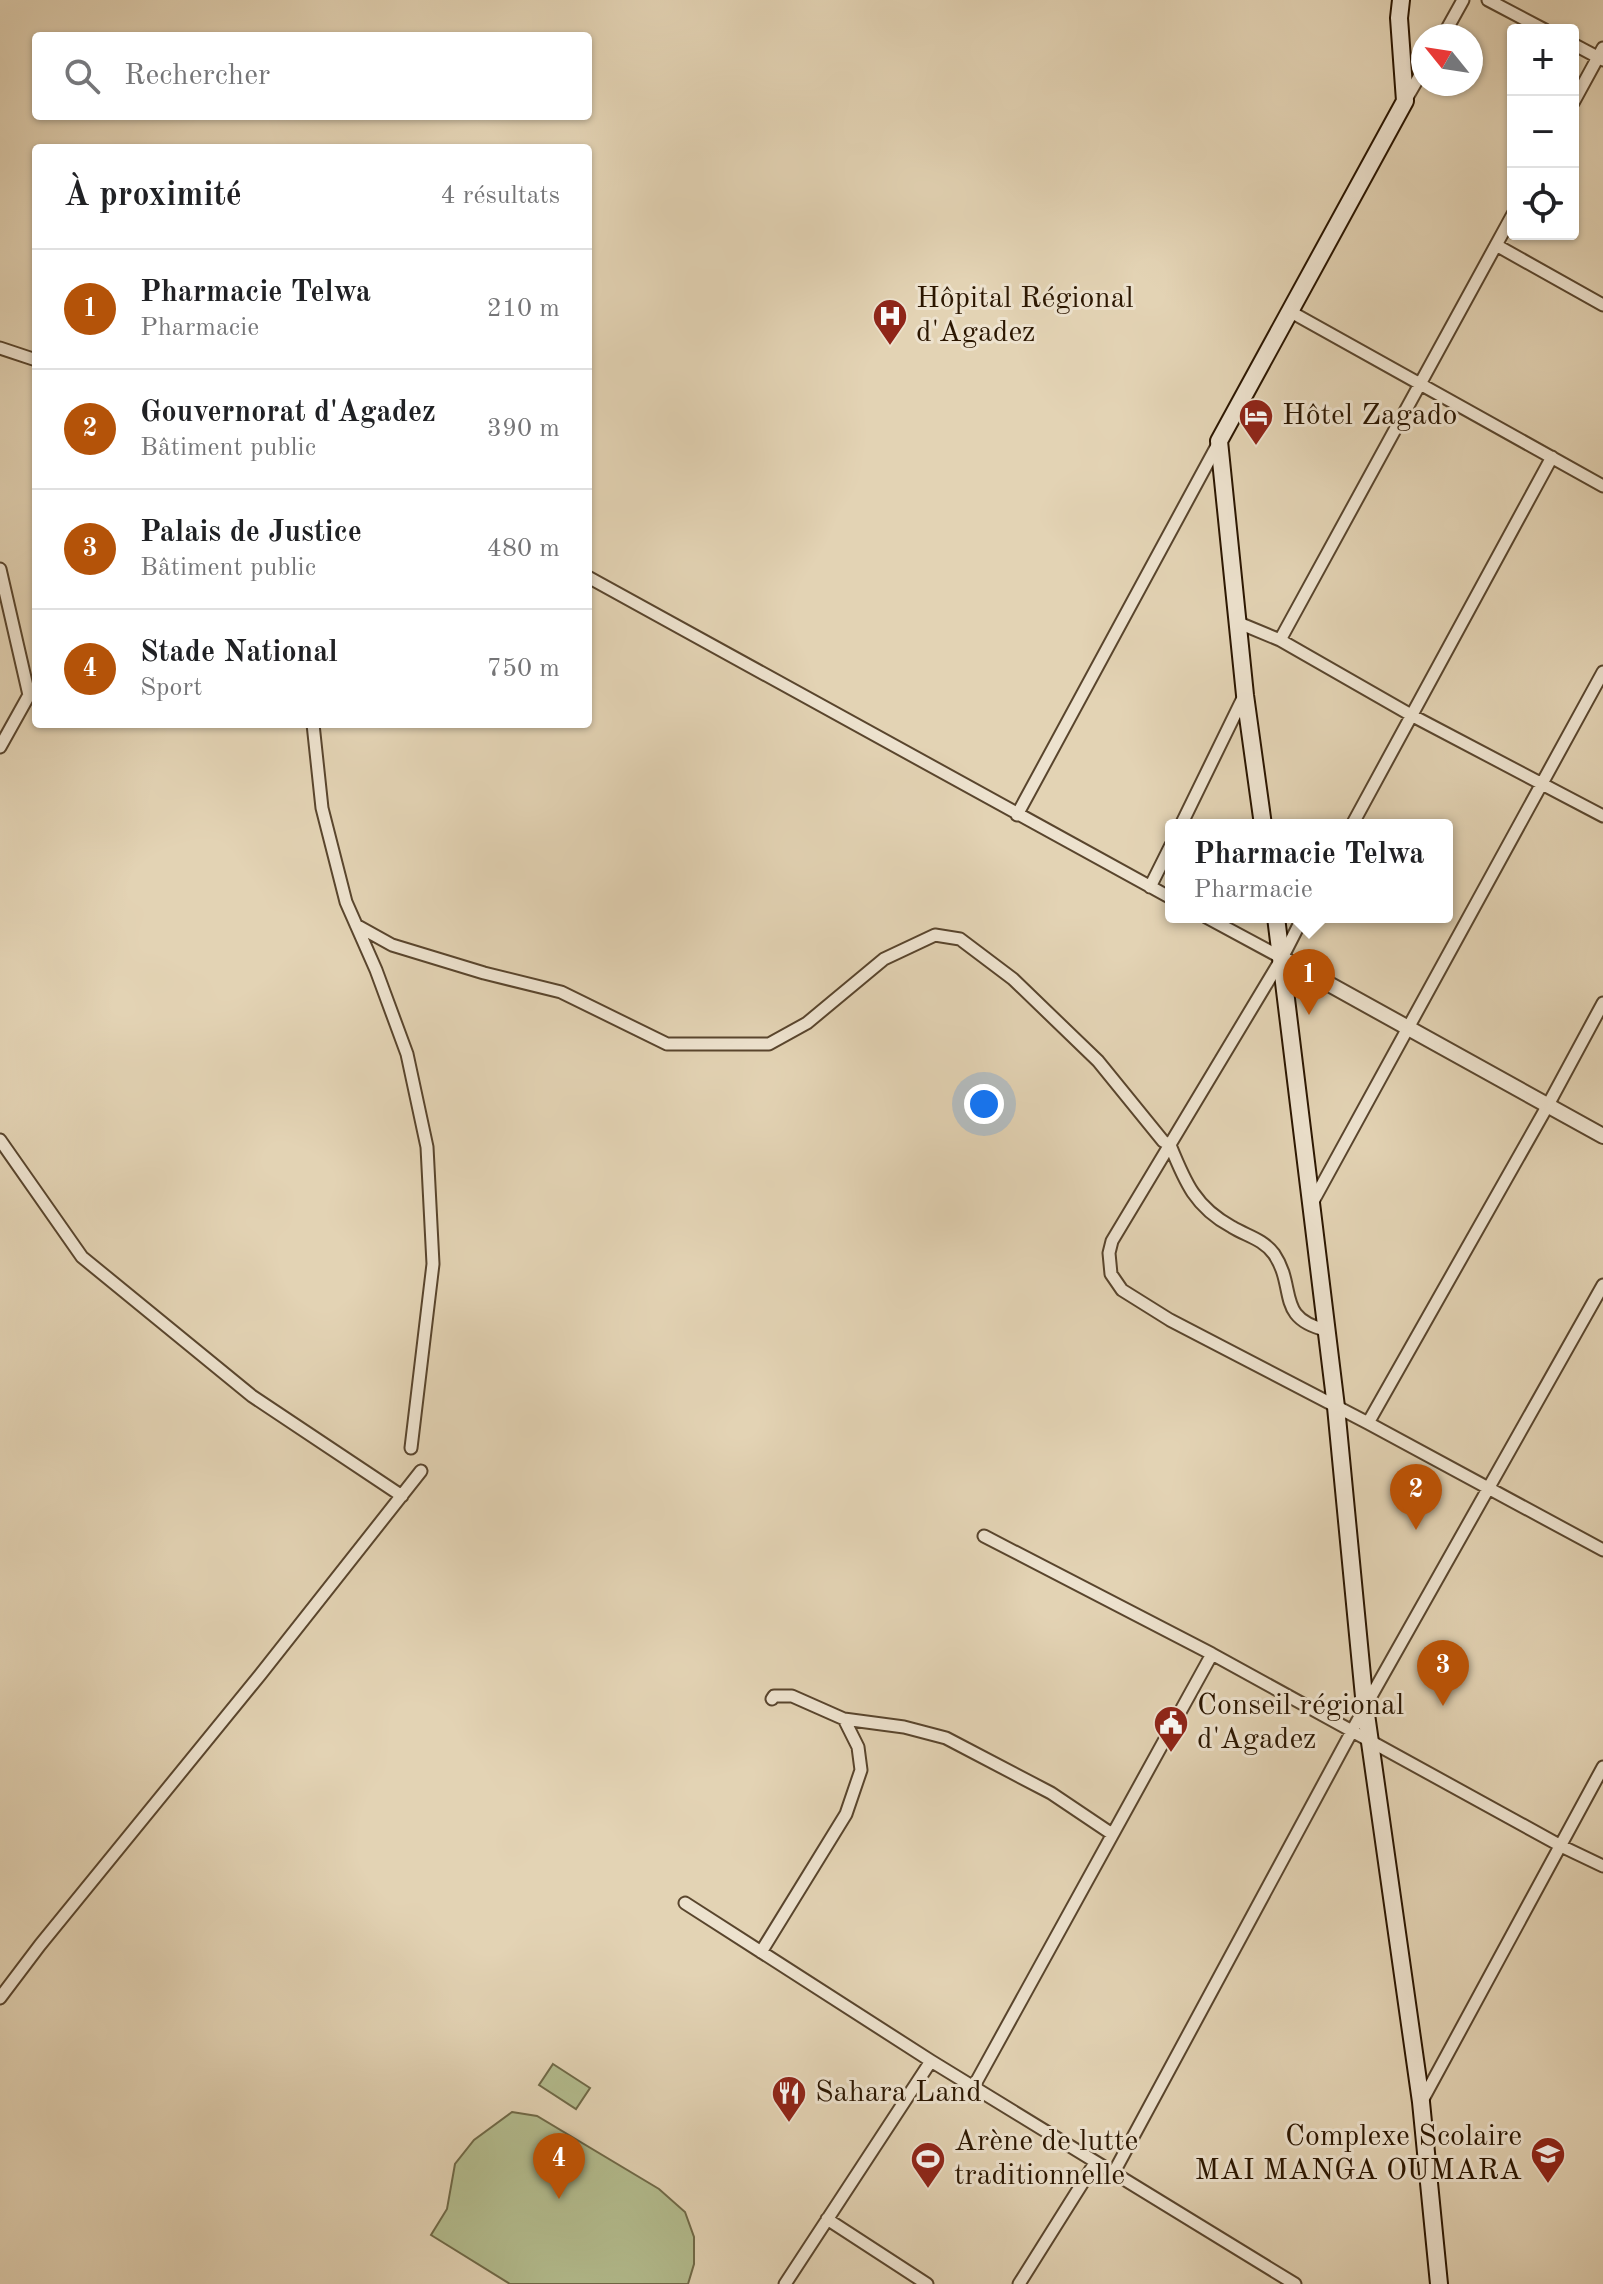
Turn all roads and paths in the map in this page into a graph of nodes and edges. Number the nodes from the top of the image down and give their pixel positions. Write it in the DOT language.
graph roads {
  1 [pos="1401,0"];
  2 [pos="1463,0"];
  3 [pos="1488,0"];
  4 [pos="1450,24"];
  5 [pos="1534,24"];
  6 [pos="1579,46"];
  7 [pos="1601,55"];
  8 [pos="1411,91"];
  9 [pos="1577,96"];
  10 [pos="1405,101"];
  11 [pos="1507,225"];
  12 [pos="1496,245"];
  13 [pos="1603,305"];
  14 [pos="1291,312"];
  15 [pos="0,348"];
  16 [pos="32,359"];
  17 [pos="1421,384"];
  18 [pos="1219,441"];
  19 [pos="1552,457"];
  20 [pos="1603,486"];
  21 [pos="0,569"];
  22 [pos="592,579"];
  23 [pos="1239,623"];
  24 [pos="1280,640"];
  25 [pos="1603,672"];
  26 [pos="1245,695"];
  27 [pos="1411,715"];
  28 [pos="313,728"];
  29 [pos="0,747"];
  30 [pos="1541,784"];
  31 [pos="1017,815"];
  32 [pos="1603,816"];
  33 [pos="1184,819"];
  34 [pos="1262,819"];
  35 [pos="1355,819"];
  36 [pos="1165,857"];
  37 [pos="1150,887"];
  38 [pos="1165,895"];
  39 [pos="1217,923"];
  40 [pos="1277,923"];
  41 [pos="1300,923"];
  42 [pos="356,925"];
  43 [pos="1282,958"];
  44 [pos="1603,1003"];
  45 [pos="1408,1028"];
  46 [pos="1548,1105"];
  47 [pos="1603,1136"];
  48 [pos="0,1140"];
  49 [pos="1170,1145"];
  50 [pos="1311,1205"];
  51 [pos="1603,1285"];
  52 [pos="1326,1330"];
  53 [pos="1336,1407"];
  54 [pos="1368,1423"];
  55 [pos="411,1448"];
  56 [pos="421,1471"];
  57 [pos="1488,1487"];
  58 [pos="402,1496"];
  59 [pos="984,1536"];
  60 [pos="1603,1550"];
  61 [pos="1212,1654"];
  62 [pos="772,1699"];
  63 [pos="1365,1707"];
  64 [pos="844,1719"];
  65 [pos="1354,1731"];
  66 [pos="1369,1740"];
  67 [pos="1603,1767"];
  68 [pos="1112,1834"];
  69 [pos="1561,1846"];
  70 [pos="1603,1866"];
  71 [pos="685,1903"];
  72 [pos="761,1952"];
  73 [pos="0,1998"];
  74 [pos="931,2061"];
  75 [pos="974,2086"];
  76 [pos="1421,2102"];
  77 [pos="1095,2163"];
  78 [pos="1113,2174"];
  79 [pos="827,2219"];
  80 [pos="1293,2283"];
  81 [pos="785,2284"];
  82 [pos="927,2284"];
  83 [pos="1019,2284"];
  84 [pos="1439,2284"];
  1 -- 10 [label="main road"];
  2 -- 4 [label="street"];
  3 -- 5 [label="street"];
  6 -- 7 [label="street"];
  7 -- 9 [label="street"];
  8 -- 10 [label="street"];
  10 -- 14 [label="main road"];
  11 -- 12 [label="street"];
  12 -- 13 [label="street"];
  12 -- 17 [label="street"];
  14 -- 17 [label="street"];
  14 -- 18 [label="main road"];
  15 -- 16 [label="street"];
  17 -- 19 [label="street"];
  17 -- 24 [label="street"];
  18 -- 23 [label="main road"];
  18 -- 31 [label="street"];
  19 -- 20 [label="street"];
  19 -- 27 [label="street"];
  21 -- 29 [label="street"];
  22 -- 31 [label="street"];
  23 -- 24 [label="street"];
  23 -- 26 [label="main road"];
  24 -- 27 [label="street"];
  25 -- 30 [label="street"];
  26 -- 33 [label="street"];
  26 -- 34 [label="main road"];
  27 -- 30 [label="street"];
  27 -- 35 [label="street"];
  28 -- 42 [label="street"];
  30 -- 32 [label="street"];
  30 -- 45 [label="street"];
  31 -- 37 [label="street"];
  36 -- 37 [label="street"];
  37 -- 38 [label="street"];
  39 -- 43 [label="street"];
  40 -- 43 [label="main road"];
  41 -- 43 [label="street"];
  42 -- 49 [label="street"];
  42 -- 55 [label="street"];
  43 -- 45 [label="street"];
  43 -- 49 [label="street"];
  43 -- 50 [label="main road"];
  44 -- 46 [label="street"];
  45 -- 46 [label="street"];
  45 -- 50 [label="street"];
  46 -- 47 [label="street"];
  46 -- 54 [label="street"];
  48 -- 58 [label="street"];
  49 -- 52 [label="street"];
  49 -- 53 [label="street"];
  50 -- 52 [label="main road"];
  51 -- 57 [label="street"];
  52 -- 53 [label="main road"];
  53 -- 54 [label="street"];
  53 -- 63 [label="main road"];
  54 -- 57 [label="street"];
  56 -- 58 [label="street"];
  57 -- 60 [label="street"];
  57 -- 63 [label="street"];
  58 -- 73 [label="street"];
  59 -- 61 [label="street"];
  61 -- 65 [label="street"];
  61 -- 68 [label="street"];
  62 -- 64 [label="street"];
  63 -- 65 [label="street"];
  63 -- 66 [label="main road"];
  64 -- 68 [label="street"];
  64 -- 72 [label="street"];
  65 -- 66 [label="street"];
  65 -- 78 [label="street"];
  66 -- 69 [label="street"];
  66 -- 76 [label="main road"];
  67 -- 69 [label="street"];
  68 -- 75 [label="street"];
  69 -- 70 [label="street"];
  69 -- 76 [label="street"];
  71 -- 72 [label="street"];
  72 -- 74 [label="street"];
  74 -- 75 [label="street"];
  74 -- 79 [label="street"];
  75 -- 77 [label="street"];
  76 -- 84 [label="main road"];
  77 -- 78 [label="street"];
  77 -- 83 [label="street"];
  78 -- 80 [label="street"];
  79 -- 81 [label="street"];
  79 -- 82 [label="street"];
}
